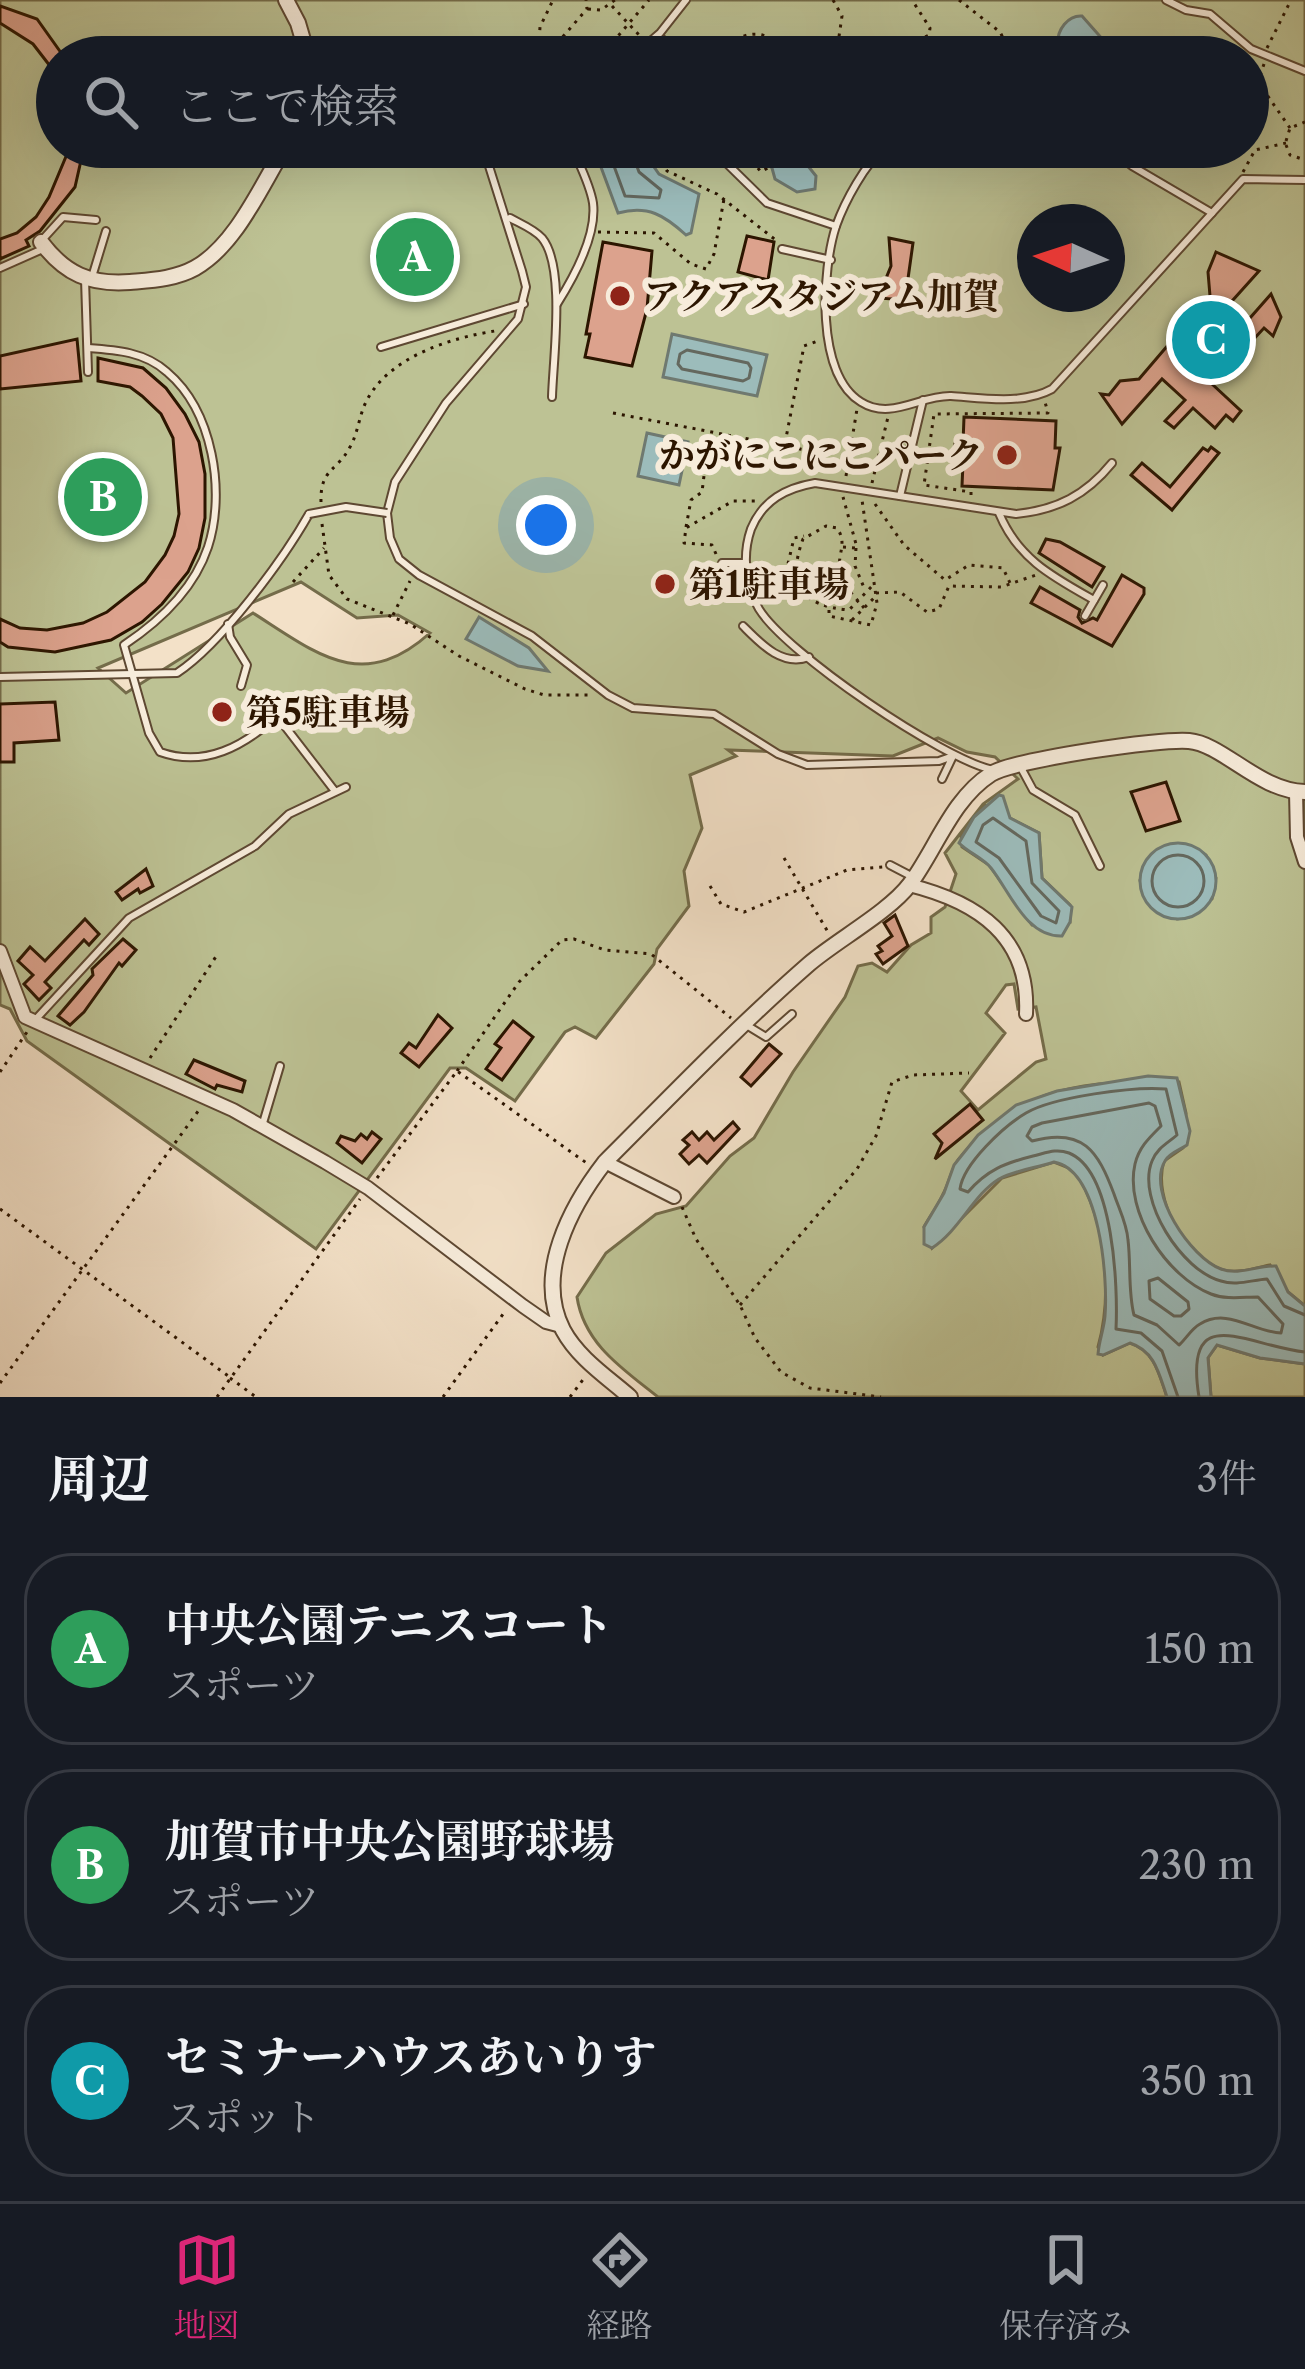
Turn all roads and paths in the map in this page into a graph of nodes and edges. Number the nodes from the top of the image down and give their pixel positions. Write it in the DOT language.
graph roads {
  1 [pos="286,0"];
  2 [pos="553,0"];
  3 [pos="586,0"];
  4 [pos="649,0"];
  5 [pos="686,0"];
  6 [pos="833,0"];
  7 [pos="912,0"];
  8 [pos="959,0"];
  9 [pos="1166,0"];
  10 [pos="1291,0"];
  11 [pos="614,3"];
  12 [pos="586,9"];
  13 [pos="630,25"];
  14 [pos="302,36"];
  15 [pos="539,36"];
  16 [pos="563,36"];
  17 [pos="616,36"];
  18 [pos="640,36"];
  19 [pos="653,36"];
  20 [pos="839,36"];
  21 [pos="924,36"];
  22 [pos="1002,36"];
  23 [pos="1234,36"];
  24 [pos="1269,49"];
  25 [pos="1269,57"];
  26 [pos="1305,71"];
  27 [pos="1269,97"];
  28 [pos="1305,122"];
  29 [pos="1291,128"];
  30 [pos="1286,143"];
  31 [pos="1269,147"];
  32 [pos="1305,160"];
  33 [pos="272,168"];
  34 [pos="490,168"];
  35 [pos="580,168"];
  36 [pos="664,168"];
  37 [pos="731,168"];
  38 [pos="867,168"];
  39 [pos="1135,168"];
  40 [pos="1242,168"];
  41 [pos="1243,179"];
  42 [pos="1305,180"];
  43 [pos="724,199"];
  44 [pos="1212,213"];
  45 [pos="507,216"];
  46 [pos="96,220"];
  47 [pos="836,226"];
  48 [pos="106,231"];
  49 [pos="590,233"];
  50 [pos="43,245"];
  51 [pos="782,249"];
  52 [pos="831,260"];
  53 [pos="0,268"];
  54 [pos="88,280"];
  55 [pos="524,304"];
  56 [pos="555,307"];
  57 [pos="508,331"];
  58 [pos="828,338"];
  59 [pos="381,347"];
  60 [pos="88,348"];
  61 [pos="88,372"];
  62 [pos="1043,394"];
  63 [pos="552,397"];
  64 [pos="923,400"];
  65 [pos="858,401"];
  66 [pos="890,410"];
  67 [pos="613,413"];
  68 [pos="710,433"];
  69 [pos="785,445"];
  70 [pos="1112,463"];
  71 [pos="848,466"];
  72 [pos="844,485"];
  73 [pos="857,487"];
  74 [pos="871,489"];
  75 [pos="900,496"];
  76 [pos="769,501"];
  77 [pos="970,509"];
  78 [pos="387,513"];
  79 [pos="999,513"];
  80 [pos="686,528"];
  81 [pos="805,536"];
  82 [pos="843,547"];
  83 [pos="324,548"];
  84 [pos="856,548"];
  85 [pos="722,562"];
  86 [pos="788,562"];
  87 [pos="798,562"];
  88 [pos="746,563"];
  89 [pos="1044,572"];
  90 [pos="416,573"];
  91 [pos="945,580"];
  92 [pos="293,582"];
  93 [pos="875,583"];
  94 [pos="1010,583"];
  95 [pos="1103,585"];
  96 [pos="949,586"];
  97 [pos="866,592"];
  98 [pos="803,593"];
  99 [pos="876,594"];
  100 [pos="857,599"];
  101 [pos="1094,600"];
  102 [pos="829,608"];
  103 [pos="864,608"];
  104 [pos="1085,616"];
  105 [pos="392,617"];
  106 [pos="850,621"];
  107 [pos="228,624"];
  108 [pos="742,626"];
  109 [pos="809,657"];
  110 [pos="134,675"];
  111 [pos="0,677"];
  112 [pos="242,686"];
  113 [pos="608,695"];
  114 [pos="953,756"];
  115 [pos="1019,764"];
  116 [pos="996,771"];
  117 [pos="942,779"];
  118 [pos="346,787"];
  119 [pos="334,790"];
  120 [pos="1300,792"];
  121 [pos="784,858"];
  122 [pos="1305,862"];
  123 [pos="890,865"];
  124 [pos="1100,866"];
  125 [pos="911,881"];
  126 [pos="710,886"];
  127 [pos="801,886"];
  128 [pos="835,944"];
  129 [pos="0,951"];
  130 [pos="217,955"];
  131 [pos="792,1014"];
  132 [pos="1026,1015"];
  133 [pos="35,1021"];
  134 [pos="743,1025"];
  135 [pos="280,1066"];
  136 [pos="144,1070"];
  137 [pos="457,1070"];
  138 [pos="0,1072"];
  139 [pos="969,1073"];
  140 [pos="208,1099"];
  141 [pos="261,1126"];
  142 [pos="602,1167"];
  143 [pos="368,1188"];
  144 [pos="674,1197"];
  145 [pos="0,1209"];
  146 [pos="83,1270"];
  147 [pos="514,1299"];
  148 [pos="740,1305"];
  149 [pos="561,1326"];
  150 [pos="593,1366"];
  151 [pos="231,1378"];
  152 [pos="0,1383"];
  153 [pos="217,1397"];
  154 [pos="256,1397"];
  155 [pos="443,1397"];
  156 [pos="570,1397"];
  157 [pos="630,1397"];
  158 [pos="881,1397"];
  1 -- 14 [label="street"];
  2 -- 15 [label="path"];
  3 -- 12 [label="path"];
  4 -- 13 [label="path"];
  5 -- 19 [label="lane"];
  6 -- 20 [label="path"];
  7 -- 21 [label="path"];
  8 -- 22 [label="path"];
  9 -- 23 [label="lane"];
  10 -- 24 [label="path"];
  11 -- 12 [label="path"];
  11 -- 13 [label="path"];
  12 -- 16 [label="path"];
  13 -- 17 [label="path"];
  13 -- 18 [label="path"];
  25 -- 26 [label="lane"];
  27 -- 29 [label="path"];
  28 -- 29 [label="path"];
  29 -- 30 [label="path"];
  30 -- 31 [label="path"];
  30 -- 32 [label="path"];
  33 -- 54 [label="street"];
  34 -- 45 [label="lane"];
  35 -- 49 [label="lane"];
  36 -- 43 [label="path"];
  37 -- 47 [label="lane"];
  38 -- 47 [label="lane"];
  39 -- 44 [label="lane"];
  40 -- 41 [label="path"];
  41 -- 42 [label="lane"];
  41 -- 44 [label="lane"];
  43 -- 49 [label="path"];
  43 -- 51 [label="path"];
  44 -- 62 [label="lane"];
  45 -- 55 [label="lane"];
  45 -- 56 [label="lane"];
  46 -- 50 [label="lane"];
  47 -- 52 [label="lane"];
  48 -- 54 [label="lane"];
  49 -- 56 [label="lane"];
  50 -- 53 [label="lane"];
  50 -- 54 [label="street"];
  51 -- 52 [label="lane"];
  52 -- 58 [label="lane"];
  54 -- 60 [label="lane"];
  55 -- 57 [label="lane"];
  55 -- 59 [label="lane"];
  56 -- 63 [label="lane"];
  57 -- 78 [label="lane"];
  57 -- 83 [label="path"];
  58 -- 65 [label="lane"];
  58 -- 69 [label="path"];
  60 -- 61 [label="lane"];
  60 -- 110 [label="lane"];
  62 -- 64 [label="lane"];
  62 -- 77 [label="path"];
  64 -- 66 [label="lane"];
  64 -- 75 [label="lane"];
  65 -- 66 [label="lane"];
  65 -- 71 [label="path"];
  66 -- 74 [label="path"];
  67 -- 68 [label="path"];
  68 -- 69 [label="path"];
  68 -- 80 [label="path"];
  69 -- 71 [label="path"];
  70 -- 79 [label="lane"];
  71 -- 72 [label="path"];
  72 -- 73 [label="lane"];
  72 -- 76 [label="lane"];
  72 -- 84 [label="path"];
  73 -- 74 [label="lane"];
  73 -- 93 [label="path"];
  74 -- 75 [label="lane"];
  74 -- 91 [label="path"];
  75 -- 77 [label="lane"];
  76 -- 80 [label="path"];
  76 -- 88 [label="lane"];
  77 -- 79 [label="lane"];
  78 -- 90 [label="lane"];
  78 -- 107 [label="lane, bridge"];
  79 -- 89 [label="lane"];
  80 -- 85 [label="path"];
  81 -- 82 [label="path"];
  81 -- 86 [label="path"];
  81 -- 87 [label="path"];
  82 -- 84 [label="path"];
  82 -- 100 [label="path"];
  83 -- 92 [label="path"];
  83 -- 105 [label="path"];
  84 -- 97 [label="path"];
  85 -- 88 [label="lane"];
  86 -- 87 [label="path"];
  86 -- 98 [label="path"];
  87 -- 98 [label="path"];
  88 -- 109 [label="lane"];
  89 -- 94 [label="path"];
  89 -- 101 [label="lane"];
  90 -- 105 [label="path"];
  90 -- 113 [label="lane"];
  91 -- 94 [label="path"];
  91 -- 96 [label="path"];
  93 -- 97 [label="path"];
  93 -- 99 [label="path"];
  94 -- 96 [label="path"];
  95 -- 101 [label="lane"];
  96 -- 99 [label="path"];
  97 -- 100 [label="path"];
  98 -- 102 [label="path"];
  99 -- 103 [label="path"];
  99 -- 106 [label="path"];
  100 -- 102 [label="path"];
  100 -- 103 [label="path"];
  101 -- 104 [label="lane"];
  102 -- 106 [label="path"];
  103 -- 106 [label="path"];
  105 -- 113 [label="path"];
  107 -- 110 [label="lane"];
  107 -- 112 [label="lane"];
  108 -- 109 [label="lane"];
  109 -- 114 [label="lane"];
  110 -- 111 [label="lane"];
  110 -- 119 [label="lane"];
  113 -- 114 [label="lane"];
  114 -- 116 [label="lane"];
  114 -- 117 [label="lane"];
  115 -- 116 [label="street"];
  115 -- 120 [label="street"];
  115 -- 124 [label="lane"];
  116 -- 125 [label="street"];
  118 -- 119 [label="lane"];
  119 -- 133 [label="lane"];
  120 -- 122 [label="street"];
  121 -- 127 [label="path"];
  123 -- 125 [label="lane"];
  123 -- 127 [label="path"];
  125 -- 128 [label="street"];
  125 -- 132 [label="street"];
  126 -- 127 [label="path"];
  127 -- 128 [label="path"];
  128 -- 134 [label="street"];
  129 -- 133 [label="street"];
  130 -- 136 [label="path"];
  131 -- 134 [label="lane"];
  133 -- 136 [label="street"];
  133 -- 138 [label="path"];
  134 -- 137 [label="path"];
  134 -- 142 [label="street"];
  135 -- 141 [label="lane"];
  136 -- 140 [label="street"];
  137 -- 142 [label="path"];
  137 -- 143 [label="path"];
  139 -- 148 [label="path"];
  140 -- 141 [label="street"];
  140 -- 146 [label="path"];
  141 -- 143 [label="street"];
  142 -- 144 [label="street"];
  142 -- 149 [label="street"];
  143 -- 147 [label="street"];
  143 -- 151 [label="path"];
  144 -- 148 [label="path"];
  145 -- 146 [label="path"];
  146 -- 151 [label="path"];
  146 -- 152 [label="path"];
  147 -- 149 [label="street"];
  147 -- 155 [label="path"];
  148 -- 158 [label="path"];
  149 -- 150 [label="street"];
  150 -- 156 [label="path"];
  150 -- 157 [label="street"];
  151 -- 153 [label="path"];
  151 -- 154 [label="path"];
}
